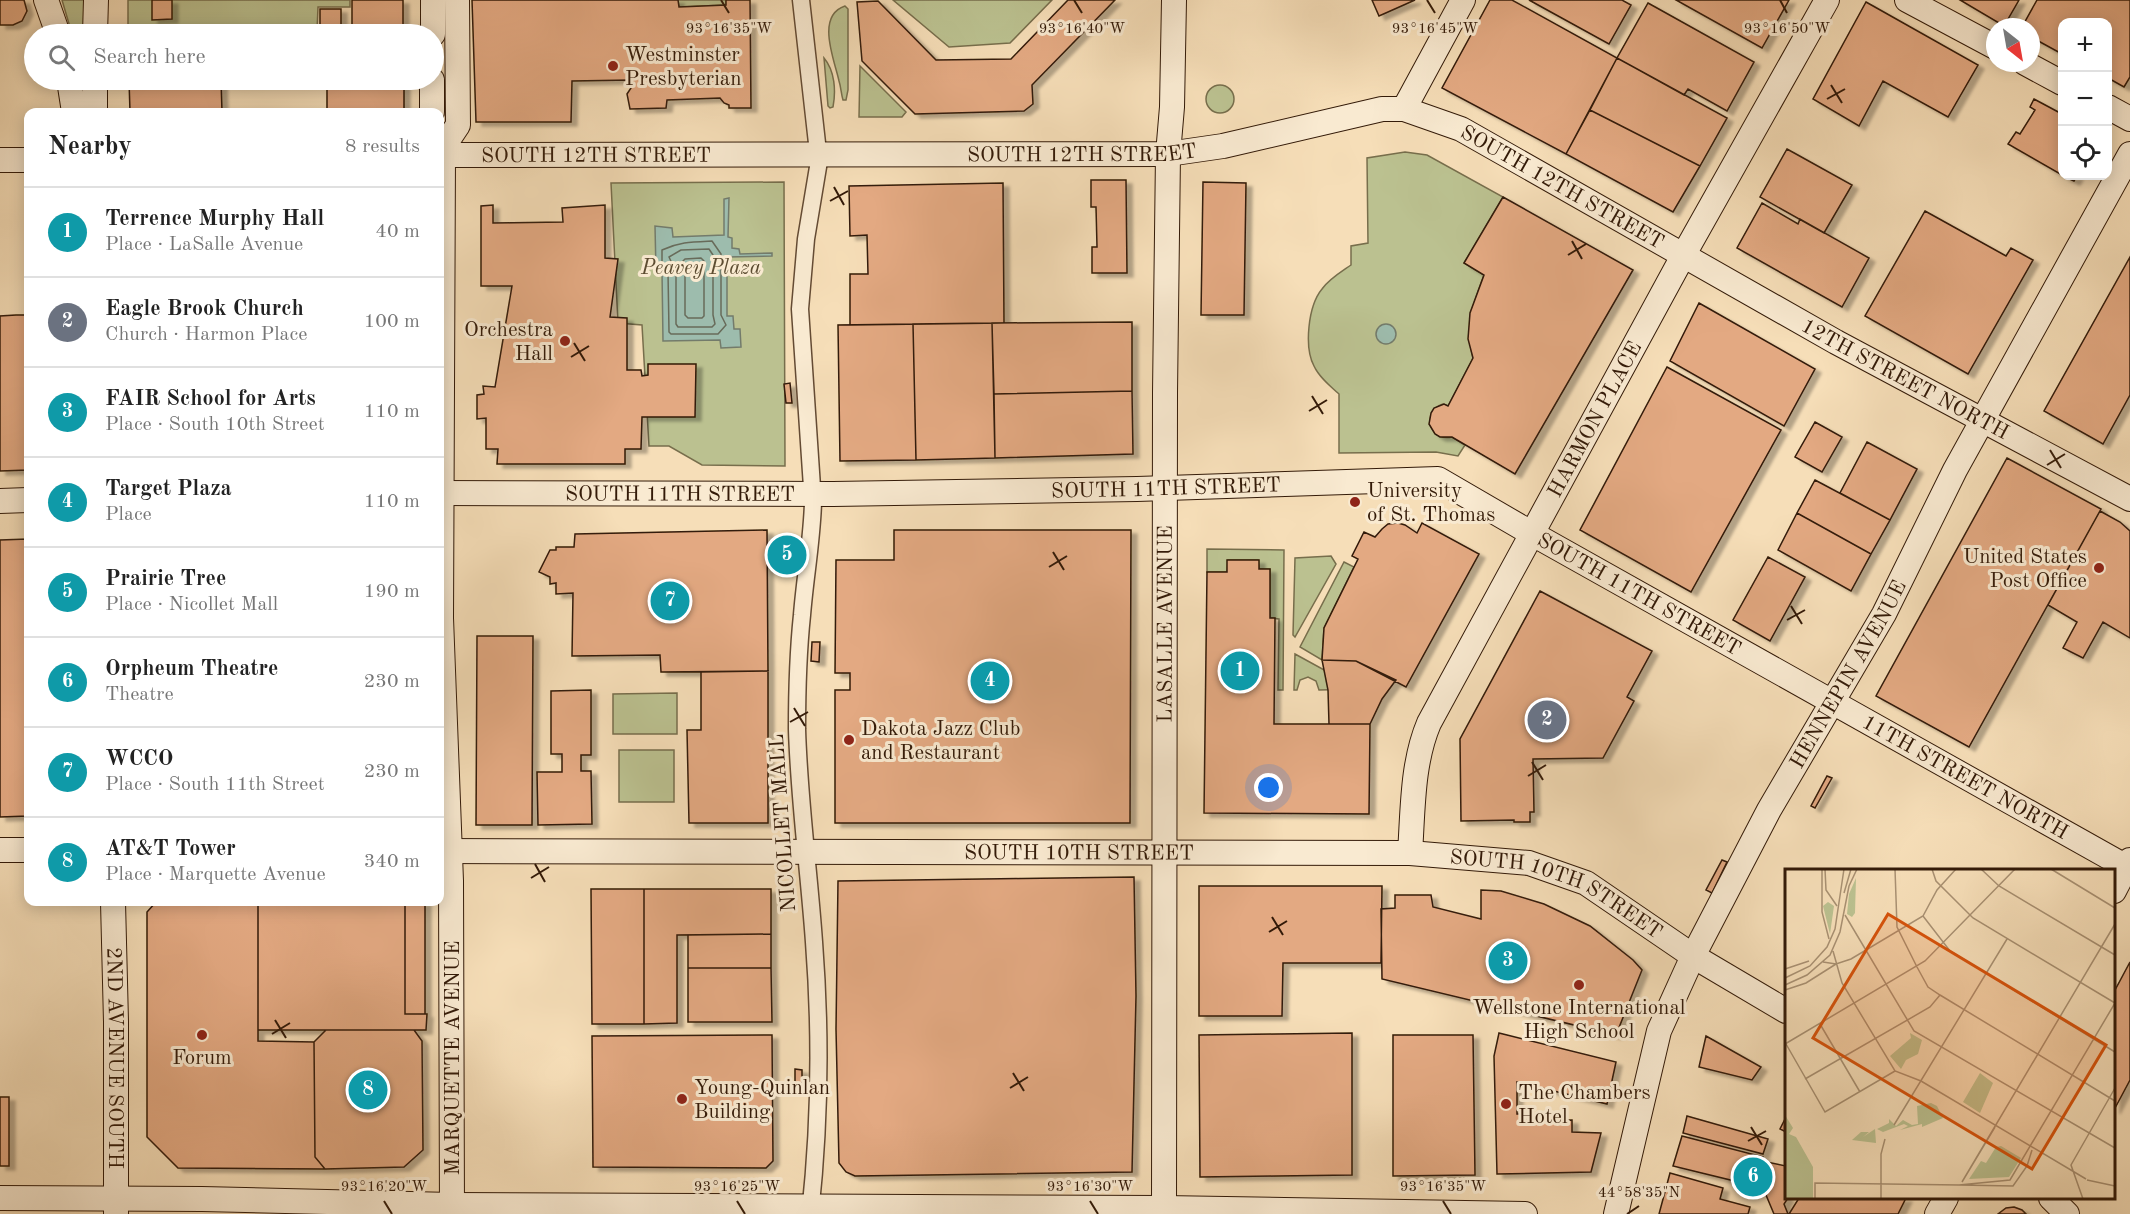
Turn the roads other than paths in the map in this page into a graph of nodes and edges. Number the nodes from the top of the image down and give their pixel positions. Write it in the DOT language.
graph roads {
  1 [pos="96,0"];
  2 [pos="433,0"];
  3 [pos="457,0"];
  4 [pos="801,0"];
  5 [pos="1174,0"];
  6 [pos="1463,0"];
  7 [pos="1827,0"];
  8 [pos="1907,0"];
  9 [pos="46,1"];
  10 [pos="54,24"];
  11 [pos="96,24"];
  12 [pos="433,24"];
  13 [pos="1986,42"];
  14 [pos="2040,71"];
  15 [pos="2058,81"];
  16 [pos="71,90"];
  17 [pos="95,90"];
  18 [pos="432,90"];
  19 [pos="73,108"];
  20 [pos="95,108"];
  21 [pos="432,108"];
  22 [pos="1404,109"];
  23 [pos="2112,109"];
  24 [pos="2130,119"];
  25 [pos="444,145"];
  26 [pos="444,149"];
  27 [pos="819,154"];
  28 [pos="1168,154"];
  29 [pos="2130,154"];
  30 [pos="0,160"];
  31 [pos="24,160"];
  32 [pos="1683,256"];
  33 [pos="1982,420"];
  34 [pos="1165,488"];
  35 [pos="444,493"];
  36 [pos="812,494"];
  37 [pos="2130,499"];
  38 [pos="0,501"];
  39 [pos="24,501"];
  40 [pos="1530,533"];
  41 [pos="1833,701"];
  42 [pos="444,790"];
  43 [pos="0,850"];
  44 [pos="24,850"];
  45 [pos="445,851"];
  46 [pos="805,851"];
  47 [pos="1164,852"];
  48 [pos="1410,853"];
  49 [pos="2129,865"];
  50 [pos="2115,889"];
  51 [pos="113,906"];
  52 [pos="1693,956"];
  53 [pos="1785,1010"];
  54 [pos="0,1198"];
  55 [pos="1945,1199"];
  56 [pos="2053,1199"];
  57 [pos="116,1206"];
  58 [pos="452,1210"];
  59 [pos="810,1210"];
  60 [pos="1164,1211"];
  61 [pos="1526,1214"];
  62 [pos="1616,1214"];
  63 [pos="1937,1214"];
  64 [pos="2067,1214"];
  1 -- 11 [label="street"];
  2 -- 12 [label="street"];
  3 -- 25 [label="street, MARQUETTE AVENUE"];
  4 -- 27 [label="street, NICOLLET MALL"];
  5 -- 28 [label="street, LASALLE AVENUE"];
  6 -- 22 [label="street"];
  7 -- 32 [label="street, HARMON PLACE"];
  8 -- 13 [label="street"];
  9 -- 10 [label="street"];
  14 -- 15 [label="street"];
  16 -- 19 [label="street"];
  17 -- 20 [label="street"];
  18 -- 21 [label="street"];
  22 -- 28 [label="street, SOUTH 12TH STREET"];
  22 -- 32 [label="street, SOUTH 12TH STREET"];
  23 -- 24 [label="street"];
  26 -- 27 [label="street, SOUTH 12TH STREET"];
  27 -- 28 [label="street, SOUTH 12TH STREET"];
  27 -- 36 [label="street, NICOLLET MALL"];
  28 -- 34 [label="street, LASALLE AVENUE"];
  29 -- 33 [label="street, HENNEPIN AVENUE"];
  30 -- 31 [label="street"];
  32 -- 33 [label="street, 12TH STREET NORTH"];
  32 -- 40 [label="street, HARMON PLACE"];
  33 -- 37 [label="street, 12TH STREET NORTH"];
  33 -- 41 [label="street, HENNEPIN AVENUE"];
  34 -- 36 [label="street, SOUTH 11TH STREET"];
  34 -- 40 [label="street, SOUTH 11TH STREET"];
  34 -- 47 [label="street, LASALLE AVENUE"];
  35 -- 36 [label="street, SOUTH 11TH STREET"];
  36 -- 46 [label="street, NICOLLET MALL"];
  38 -- 39 [label="street"];
  40 -- 41 [label="street, SOUTH 11TH STREET"];
  40 -- 48 [label="street, HARMON PLACE"];
  41 -- 49 [label="street, 11TH STREET NORTH"];
  41 -- 52 [label="street, HENNEPIN AVENUE"];
  42 -- 45 [label="street, MARQUETTE AVENUE"];
  43 -- 44 [label="street"];
  45 -- 46 [label="street, SOUTH 10TH STREET"];
  45 -- 58 [label="street, MARQUETTE AVENUE"];
  46 -- 47 [label="street, SOUTH 10TH STREET"];
  46 -- 59 [label="street, NICOLLET MALL"];
  47 -- 48 [label="street, SOUTH 10TH STREET"];
  47 -- 60 [label="street, LASALLE AVENUE"];
  48 -- 52 [label="street, SOUTH 10TH STREET"];
  49 -- 50 [label="street"];
  51 -- 57 [label="street, 2ND AVENUE SOUTH"];
  52 -- 53 [label="street, SOUTH 10TH STREET"];
  52 -- 62 [label="street, HENNEPIN AVENUE"];
  54 -- 57 [label="street"];
  55 -- 63 [label="street"];
  56 -- 64 [label="street"];
  57 -- 58 [label="street"];
  58 -- 59 [label="street"];
  59 -- 60 [label="street"];
  60 -- 61 [label="street"];
}
